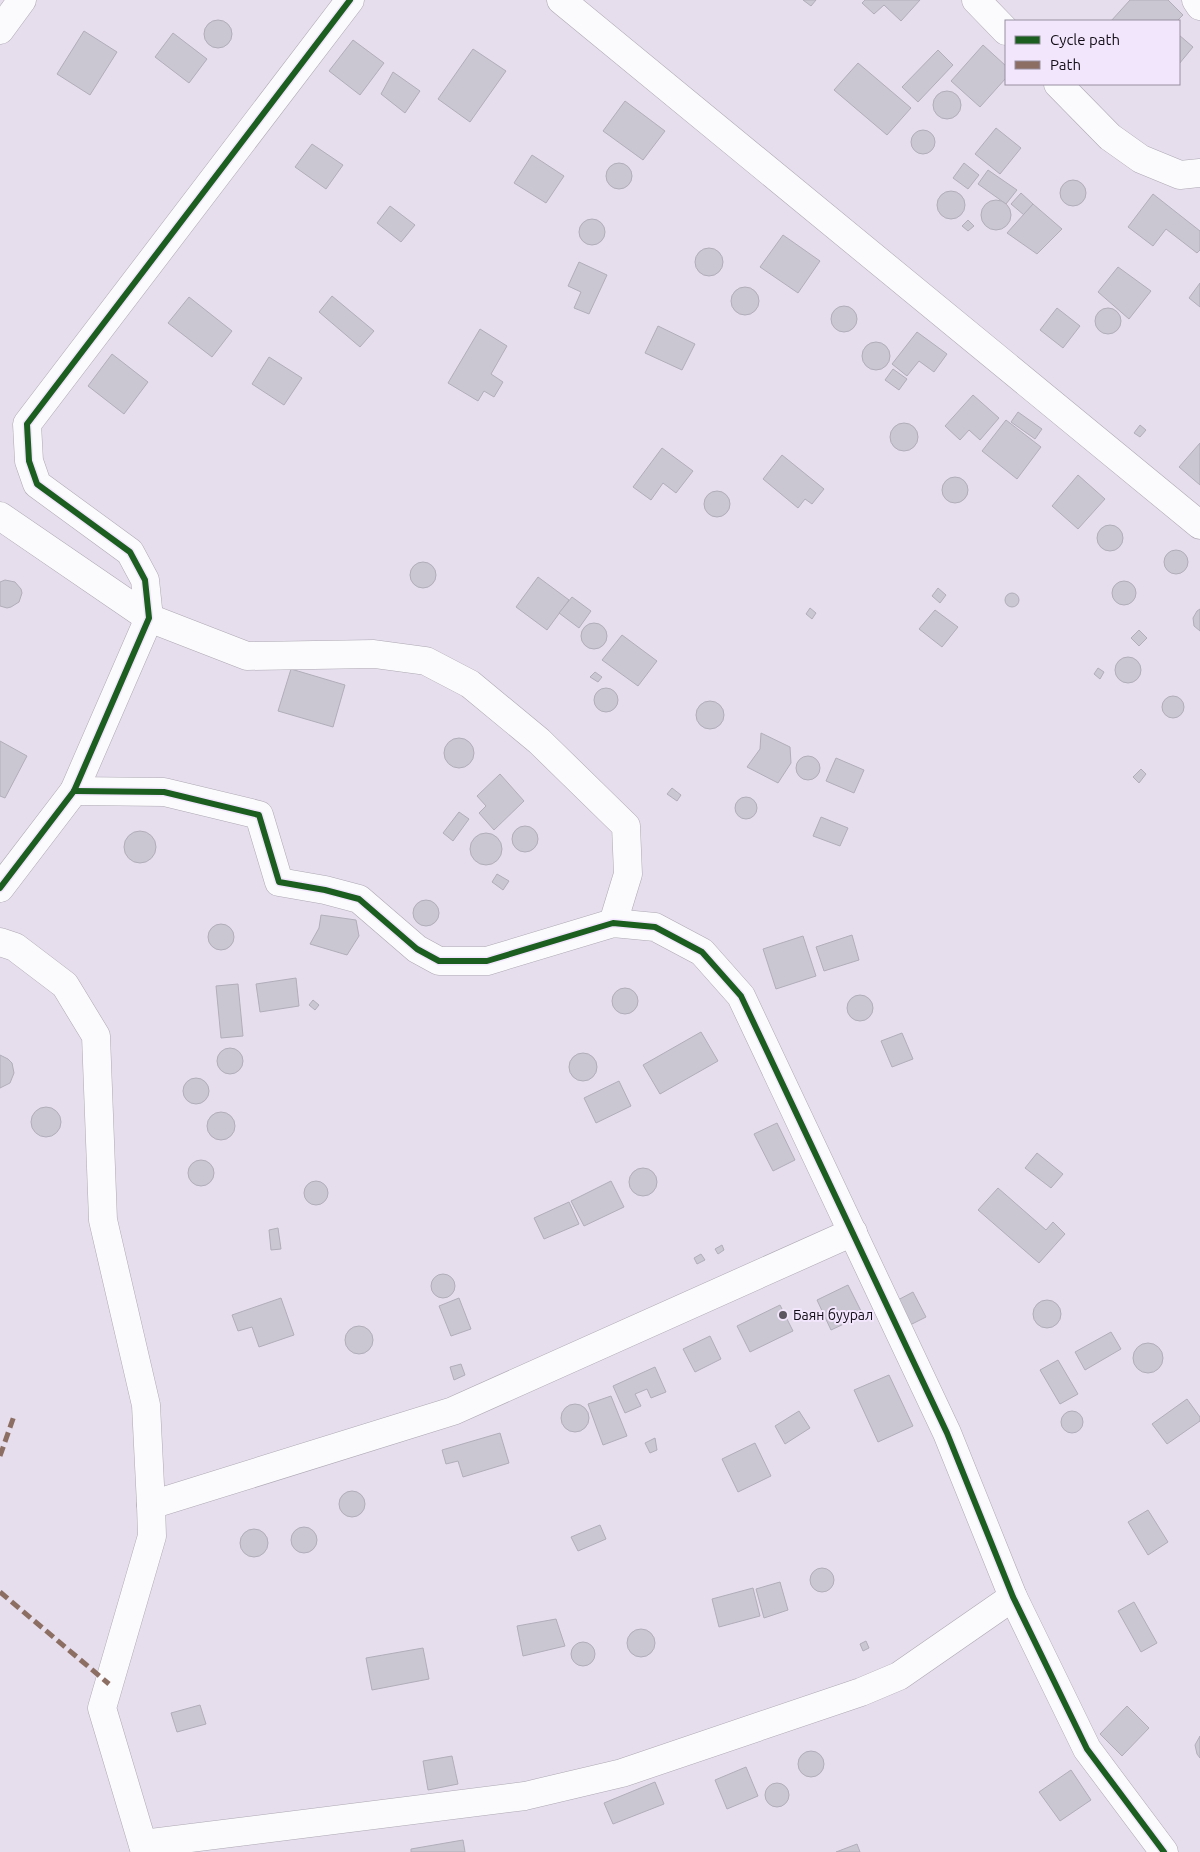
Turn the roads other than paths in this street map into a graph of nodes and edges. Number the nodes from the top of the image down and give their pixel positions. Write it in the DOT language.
graph roads {
  1 [pos="22,0"];
  2 [pos="350,0"];
  3 [pos="561,0"];
  4 [pos="976,0"];
  5 [pos="1196,0"];
  6 [pos="1200,6"];
  7 [pos="0,30"];
  8 [pos="1005,30"];
  9 [pos="1059,85"];
  10 [pos="1200,173"];
  11 [pos="0,516"];
  12 [pos="1200,525"];
  13 [pos="149,618"];
  14 [pos="74,791"];
  15 [pos="0,888"];
  16 [pos="613,923"];
  17 [pos="0,942"];
  18 [pos="852,1232"];
  19 [pos="151,1506"];
  20 [pos="1013,1597"];
  21 [pos="144,1848"];
  22 [pos="1164,1852"];
  1 -- 7 [label="street"];
  2 -- 13 [label="street"];
  3 -- 12 [label="street"];
  4 -- 8 [label="street"];
  5 -- 6 [label="street"];
  9 -- 10 [label="street"];
  11 -- 13 [label="street"];
  13 -- 14 [label="street"];
  13 -- 16 [label="street"];
  14 -- 15 [label="street"];
  14 -- 16 [label="street"];
  16 -- 18 [label="street"];
  17 -- 19 [label="street"];
  18 -- 19 [label="street"];
  18 -- 20 [label="street"];
  19 -- 21 [label="street"];
  20 -- 21 [label="street"];
  20 -- 22 [label="street"];
}
